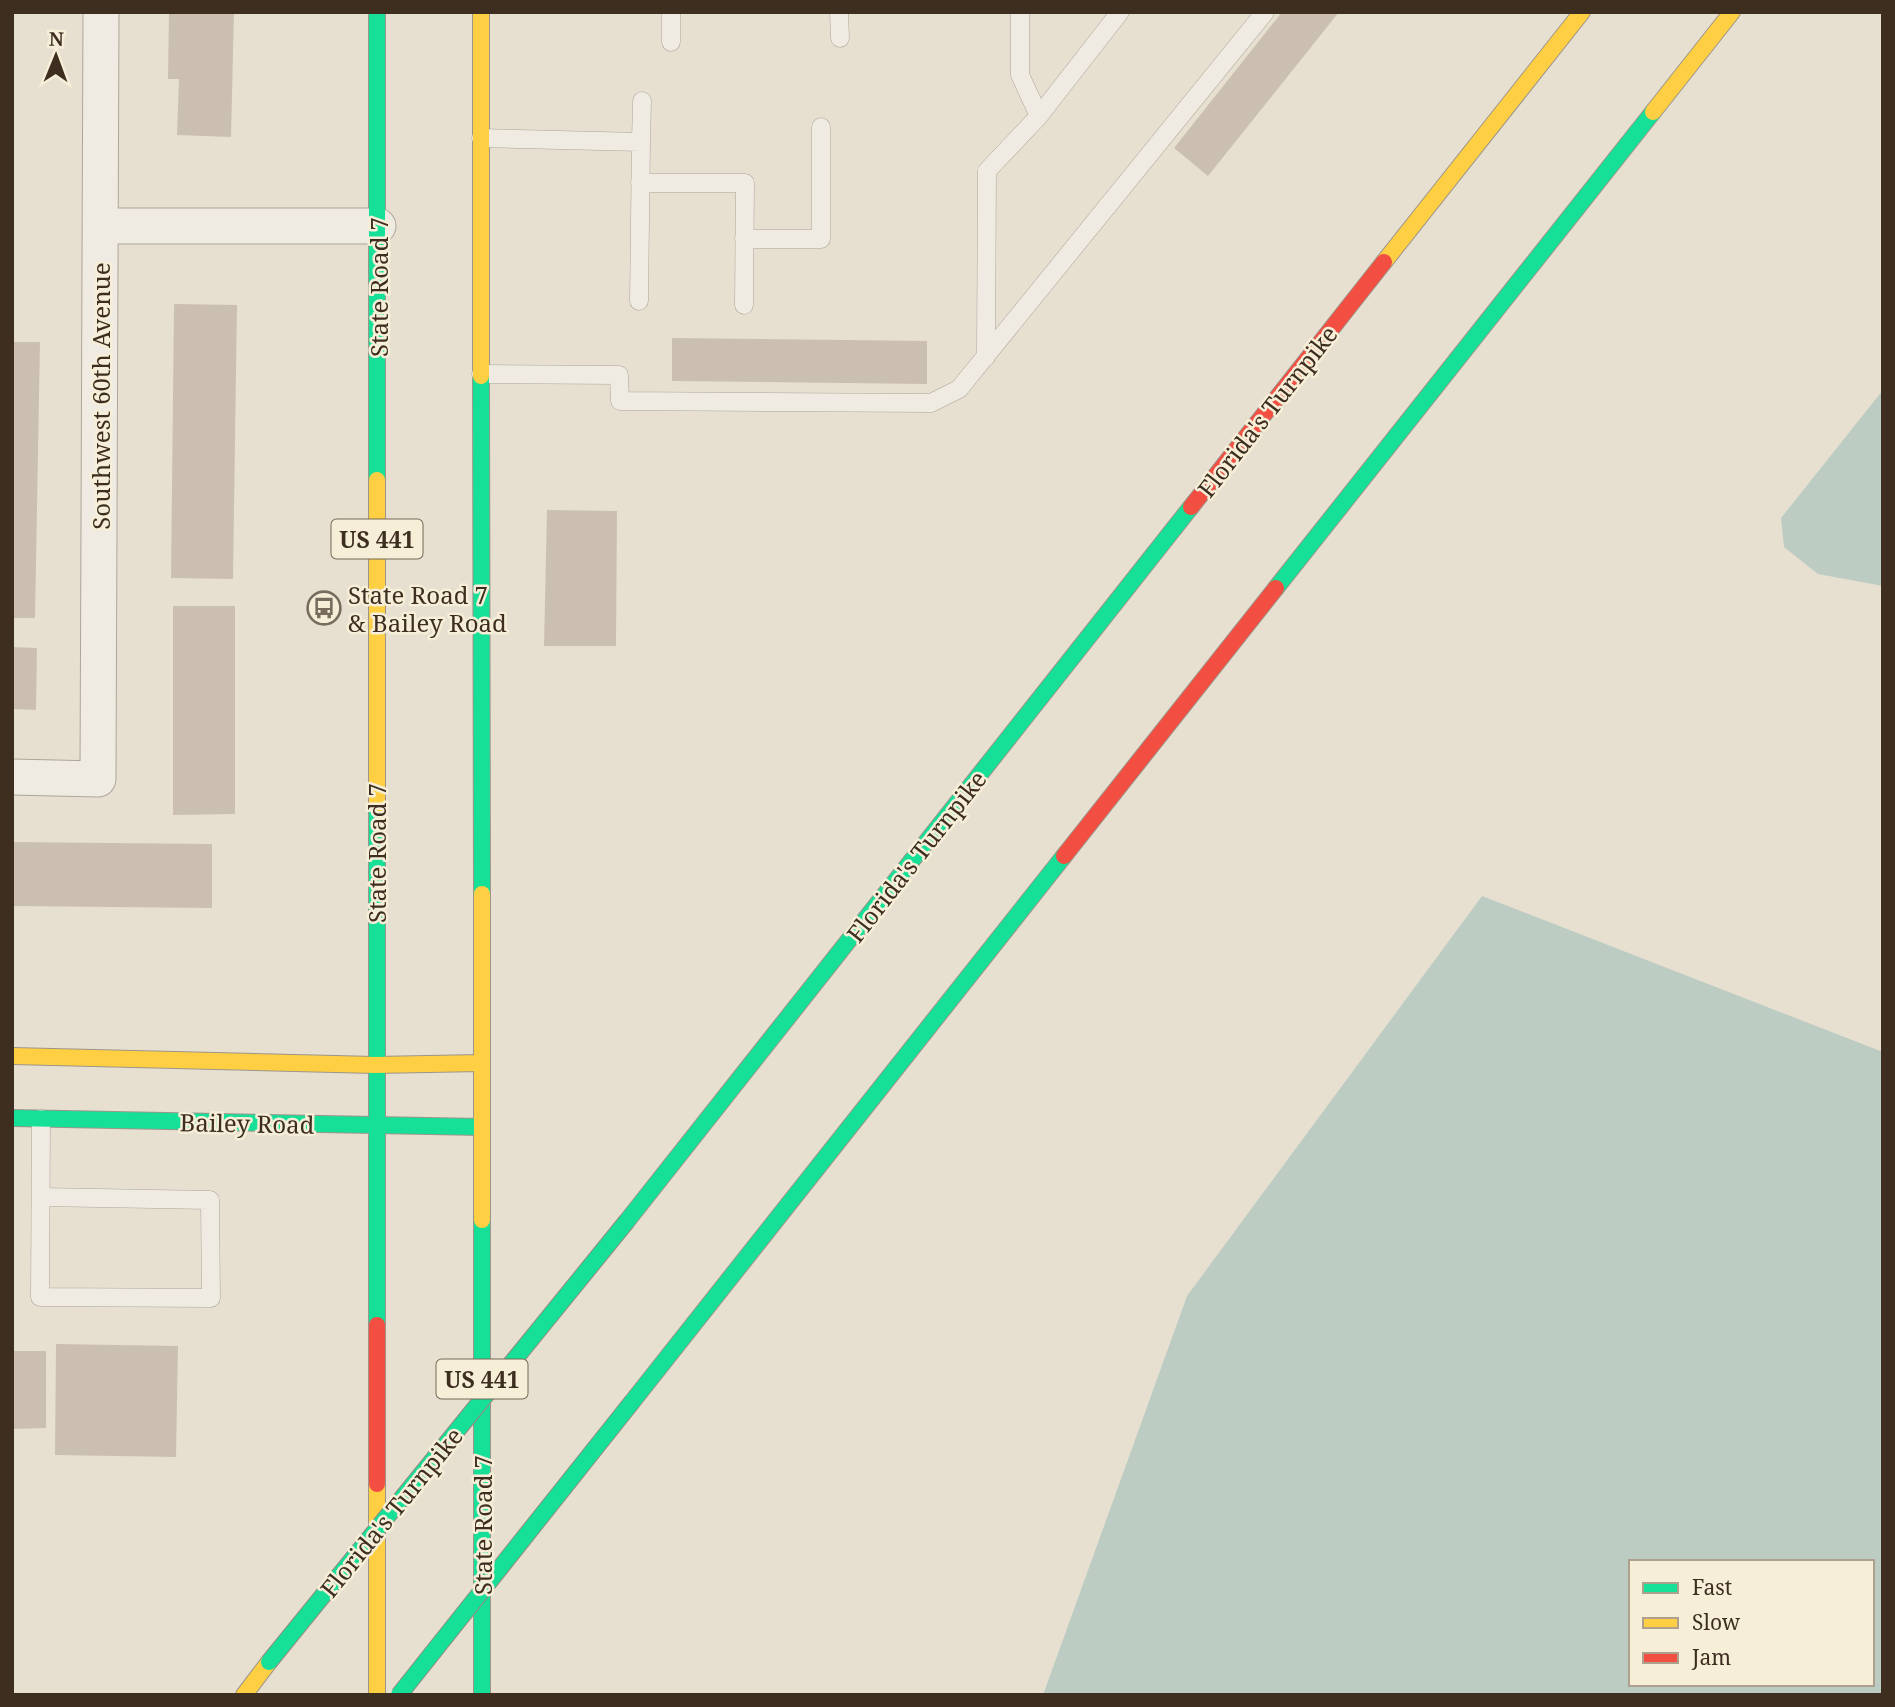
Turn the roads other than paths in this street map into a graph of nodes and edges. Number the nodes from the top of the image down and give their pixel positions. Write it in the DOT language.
graph roads {
  1 [pos="102,12"];
  2 [pos="377,12"];
  3 [pos="481,12"];
  4 [pos="671,12"];
  5 [pos="839,12"];
  6 [pos="1020,12"];
  7 [pos="1120,12"];
  8 [pos="1265,12"];
  9 [pos="1582,12"];
  10 [pos="1732,12"];
  11 [pos="840,38"];
  12 [pos="671,42"];
  13 [pos="642,101"];
  14 [pos="1040,117"];
  15 [pos="821,127"];
  16 [pos="481,138"];
  17 [pos="641,142"];
  18 [pos="640,183"];
  19 [pos="101,226"];
  20 [pos="378,226"];
  21 [pos="744,239"];
  22 [pos="639,301"];
  23 [pos="744,305"];
  24 [pos="986,357"];
  25 [pos="481,374"];
  26 [pos="12,778"];
  27 [pos="12,1056"];
  28 [pos="481,1063"];
  29 [pos="375,1065"];
  30 [pos="12,1118"];
  31 [pos="41,1119"];
  32 [pos="375,1126"];
  33 [pos="482,1127"];
  34 [pos="40,1197"];
  35 [pos="244,1695"];
  36 [pos="377,1695"];
  37 [pos="399,1695"];
  38 [pos="482,1695"];
  1 -- 19 [label="street, Southwest 60th Avenue"];
  2 -- 20 [label="main road, State Road 7 / US 441"];
  3 -- 16 [label="main road, State Road 7 / US 441"];
  4 -- 12 [label="lane"];
  5 -- 11 [label="lane"];
  6 -- 14 [label="lane"];
  7 -- 14 [label="lane"];
  8 -- 24 [label="lane"];
  9 -- 35 [label="main road, Florida's Turnpike, bridge"];
  10 -- 37 [label="main road, bridge"];
  13 -- 17 [label="lane"];
  14 -- 24 [label="lane"];
  15 -- 21 [label="lane"];
  16 -- 17 [label="lane"];
  16 -- 25 [label="main road, State Road 7 / US 441"];
  17 -- 18 [label="lane"];
  18 -- 21 [label="lane"];
  18 -- 22 [label="lane"];
  19 -- 20 [label="street"];
  19 -- 26 [label="street, Southwest 60th Avenue"];
  20 -- 29 [label="main road, State Road 7 / US 441"];
  21 -- 23 [label="lane"];
  24 -- 25 [label="lane"];
  25 -- 28 [label="main road, State Road 7 / US 441"];
  27 -- 29 [label="main road"];
  28 -- 29 [label="main road"];
  28 -- 33 [label="main road, State Road 7 / US 441"];
  29 -- 32 [label="main road, State Road 7 / US 441"];
  30 -- 31 [label="main road, Bailey Road"];
  31 -- 32 [label="main road, Bailey Road"];
  31 -- 34 [label="lane"];
  32 -- 33 [label="main road, Bailey Road"];
  32 -- 36 [label="main road, State Road 7 / US 441"];
  33 -- 38 [label="main road, State Road 7 / US 441"];
  34 -- 34 [label="lane"];
}
